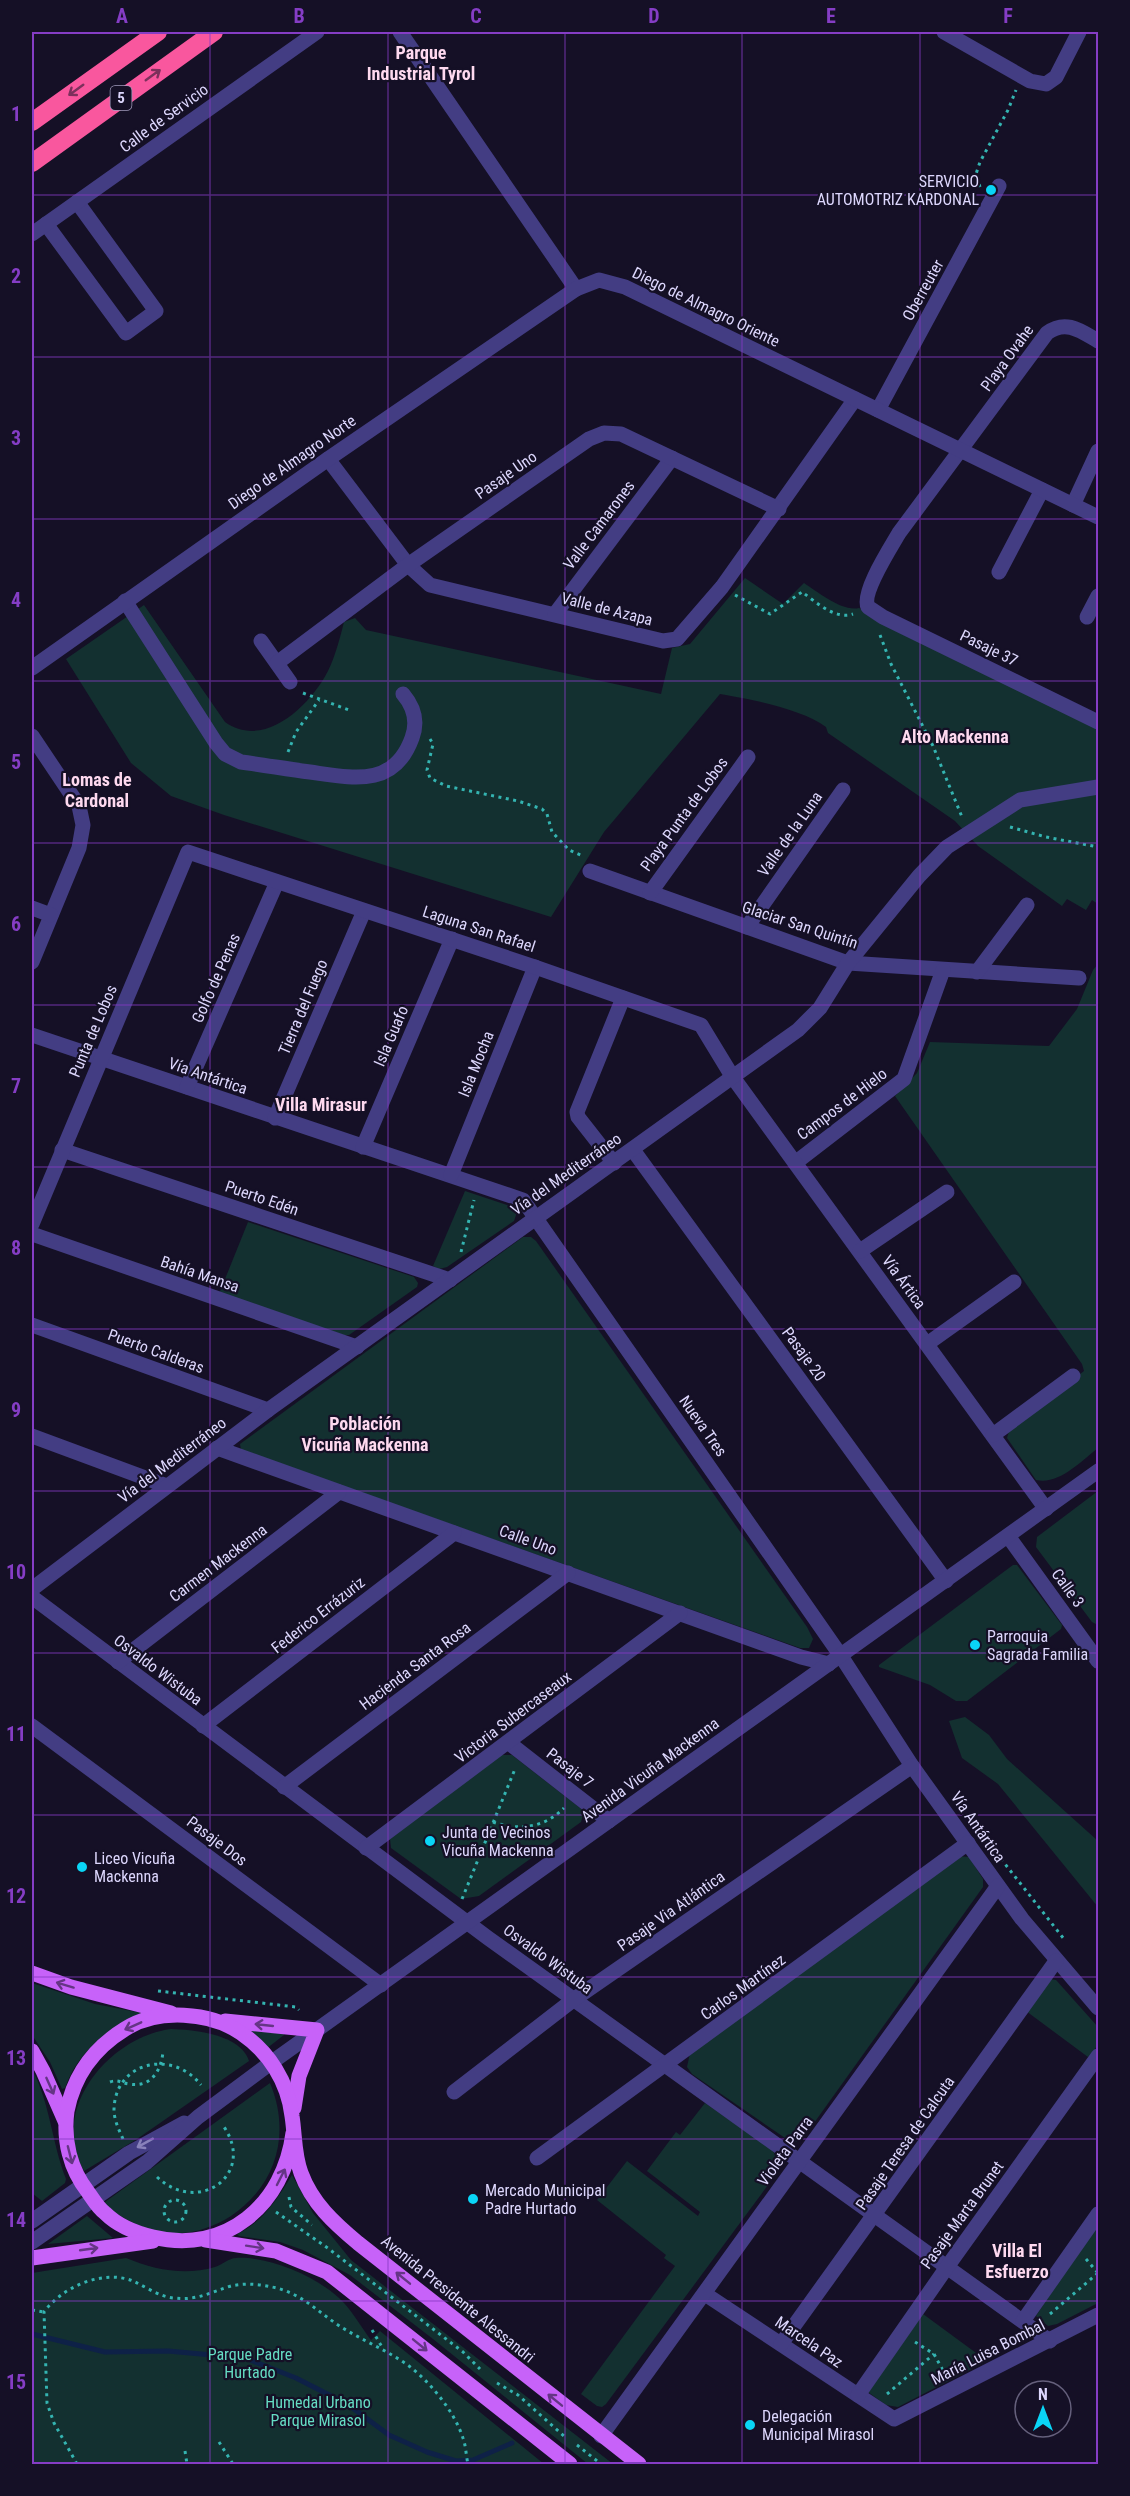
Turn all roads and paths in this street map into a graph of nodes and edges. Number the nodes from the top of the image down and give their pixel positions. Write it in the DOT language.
graph roads {
  1 [pos="158,32"];
  2 [pos="214,32"];
  3 [pos="317,32"];
  4 [pos="400,32"];
  5 [pos="944,32"];
  6 [pos="1079,32"];
  7 [pos="1023,77"];
  8 [pos="32,122"];
  9 [pos="32,163"];
  10 [pos="996,192"];
  11 [pos="77,202"];
  12 [pos="46,224"];
  13 [pos="32,234"];
  14 [pos="576,289"];
  15 [pos="1098,341"];
  16 [pos="855,399"];
  17 [pos="878,410"];
  18 [pos="962,451"];
  19 [pos="1098,452"];
  20 [pos="672,458"];
  21 [pos="328,459"];
  22 [pos="1042,490"];
  23 [pos="1073,505"];
  24 [pos="779,509"];
  25 [pos="1098,517"];
  26 [pos="408,565"];
  27 [pos="999,572"];
  28 [pos="722,587"];
  29 [pos="1098,596"];
  30 [pos="125,601"];
  31 [pos="866,604"];
  32 [pos="555,614"];
  33 [pos="1087,617"];
  34 [pos="261,640"];
  35 [pos="883,643"];
  36 [pos="277,663"];
  37 [pos="32,668"];
  38 [pos="290,682"];
  39 [pos="403,694"];
  40 [pos="319,700"];
  41 [pos="349,710"];
  42 [pos="1098,722"];
  43 [pos="414,733"];
  44 [pos="32,736"];
  45 [pos="748,757"];
  46 [pos="284,768"];
  47 [pos="1098,787"];
  48 [pos="843,790"];
  49 [pos="991,818"];
  50 [pos="971,831"];
  51 [pos="1098,847"];
  52 [pos="188,852"];
  53 [pos="584,856"];
  54 [pos="590,872"];
  55 [pos="277,882"];
  56 [pos="650,893"];
  57 [pos="1027,905"];
  58 [pos="32,908"];
  59 [pos="364,911"];
  60 [pos="51,915"];
  61 [pos="747,927"];
  62 [pos="452,939"];
  63 [pos="32,962"];
  64 [pos="848,963"];
  65 [pos="535,967"];
  66 [pos="943,970"];
  67 [pos="977,972"];
  68 [pos="1079,978"];
  69 [pos="623,998"];
  70 [pos="32,1035"];
  71 [pos="101,1058"];
  72 [pos="732,1076"];
  73 [pos="187,1088"];
  74 [pos="275,1118"];
  75 [pos="363,1147"];
  76 [pos="62,1149"];
  77 [pos="633,1149"];
  78 [pos="614,1163"];
  79 [pos="795,1163"];
  80 [pos="451,1175"];
  81 [pos="478,1184"];
  82 [pos="947,1192"];
  83 [pos="536,1216"];
  84 [pos="32,1224"];
  85 [pos="32,1234"];
  86 [pos="860,1251"];
  87 [pos="452,1278"];
  88 [pos="1014,1282"];
  89 [pos="32,1326"];
  90 [pos="927,1344"];
  91 [pos="357,1347"];
  92 [pos="1073,1376"];
  93 [pos="268,1410"];
  94 [pos="993,1435"];
  95 [pos="32,1436"];
  96 [pos="217,1448"];
  97 [pos="1098,1471"];
  98 [pos="168,1486"];
  99 [pos="339,1492"];
  100 [pos="1046,1509"];
  101 [pos="454,1533"];
  102 [pos="1008,1536"];
  103 [pos="568,1574"];
  104 [pos="946,1581"];
  105 [pos="32,1589"];
  106 [pos="32,1597"];
  107 [pos="680,1613"];
  108 [pos="1096,1653"];
  109 [pos="835,1660"];
  110 [pos="118,1662"];
  111 [pos="32,1726"];
  112 [pos="203,1726"];
  113 [pos="509,1743"];
  114 [pos="522,1753"];
  115 [pos="912,1766"];
  116 [pos="284,1787"];
  117 [pos="575,1795"];
  118 [pos="609,1821"];
  119 [pos="493,1822"];
  120 [pos="970,1847"];
  121 [pos="366,1848"];
  122 [pos="998,1886"];
  123 [pos="461,1901"];
  124 [pos="467,1923"];
  125 [pos="1067,1943"];
  126 [pos="1056,1961"];
  127 [pos="32,1973"];
  128 [pos="381,1985"];
  129 [pos="150,1989"];
  130 [pos="573,2000"];
  131 [pos="1098,2008"];
  132 [pos="183,2015"];
  133 [pos="210,2019"];
  134 [pos="317,2030"];
  135 [pos="32,2051"];
  136 [pos="163,2052"];
  137 [pos="1098,2056"];
  138 [pos="272,2062"];
  139 [pos="162,2063"];
  140 [pos="665,2066"];
  141 [pos="110,2082"];
  142 [pos="124,2083"];
  143 [pos="201,2085"];
  144 [pos="454,2092"];
  145 [pos="292,2116"];
  146 [pos="198,2117"];
  147 [pos="66,2122"];
  148 [pos="224,2127"];
  149 [pos="293,2133"];
  150 [pos="123,2139"];
  151 [pos="537,2158"];
  152 [pos="799,2162"];
  153 [pos="299,2167"];
  154 [pos="157,2176"];
  155 [pos="82,2185"];
  156 [pos="181,2192"];
  157 [pos="93,2200"];
  158 [pos="177,2200"];
  159 [pos="275,2211"];
  160 [pos="1098,2214"];
  161 [pos="875,2216"];
  162 [pos="32,2221"];
  163 [pos="313,2226"];
  164 [pos="197,2239"];
  165 [pos="164,2240"];
  166 [pos="32,2242"];
  167 [pos="32,2258"];
  168 [pos="947,2267"];
  169 [pos="1098,2273"];
  170 [pos="705,2294"];
  171 [pos="32,2310"];
  172 [pos="44,2312"];
  173 [pos="1098,2315"];
  174 [pos="1028,2325"];
  175 [pos="900,2334"];
  176 [pos="1050,2341"];
  177 [pos="781,2344"];
  178 [pos="934,2354"];
  179 [pos="485,2374"];
  180 [pos="495,2381"];
  181 [pos="952,2390"];
  182 [pos="858,2395"];
  183 [pos="873,2406"];
  184 [pos="894,2419"];
  185 [pos="601,2436"];
  186 [pos="568,2439"];
  187 [pos="219,2442"];
  188 [pos="576,2445"];
  189 [pos="185,2451"];
  190 [pos="77,2464"];
  191 [pos="187,2464"];
  192 [pos="232,2464"];
  193 [pos="468,2464"];
  194 [pos="570,2464"];
  195 [pos="601,2464"];
  196 [pos="639,2464"];
  1 -- 8 [label="highway, 5, one-way"];
  9 -- 2 [label="highway, 5, one-way"];
  3 -- 11 [label="street, Calle de Servicio"];
  4 -- 14 [label="street"];
  5 -- 7 [label="street"];
  6 -- 7 [label="street"];
  7 -- 10 [label="path"];
  10 -- 17 [label="street, Oberreuter"];
  11 -- 12 [label="street, Calle de Servicio"];
  11 -- 12 [label="street"];
  12 -- 13 [label="street, Calle de Servicio"];
  14 -- 16 [label="street, Diego de Almagro Oriente"];
  14 -- 21 [label="street, Diego de Almagro Norte"];
  15 -- 18 [label="street, Playa Ovahe"];
  16 -- 17 [label="street, Diego de Almagro Oriente"];
  16 -- 24 [label="street, Valle de Azapa"];
  17 -- 18 [label="street, Diego de Almagro Oriente"];
  18 -- 22 [label="street, Diego de Almagro Oriente"];
  18 -- 31 [label="street, Playa Ovahe"];
  19 -- 23 [label="street"];
  20 -- 24 [label="street, Pasaje Uno"];
  20 -- 26 [label="street, Pasaje Uno"];
  20 -- 32 [label="street, Valle Camarones"];
  21 -- 26 [label="street, Valle de Azapa"];
  21 -- 30 [label="street, Diego de Almagro Norte"];
  22 -- 23 [label="street, Diego de Almagro Oriente"];
  22 -- 27 [label="street"];
  23 -- 25 [label="street, Diego de Almagro Oriente"];
  24 -- 28 [label="street, Valle de Azapa"];
  26 -- 32 [label="street, Valle de Azapa"];
  26 -- 36 [label="street, Pasaje Uno"];
  28 -- 31 [label="path"];
  28 -- 32 [label="street, Valle de Azapa"];
  29 -- 33 [label="street"];
  30 -- 37 [label="street, Diego de Almagro Norte"];
  30 -- 46 [label="street"];
  31 -- 42 [label="street, Pasaje 37"];
  34 -- 36 [label="street"];
  35 -- 50 [label="path"];
  36 -- 38 [label="street"];
  38 -- 40 [label="path"];
  39 -- 43 [label="street"];
  40 -- 41 [label="path"];
  40 -- 46 [label="path"];
  43 -- 46 [label="street"];
  43 -- 53 [label="path"];
  44 -- 60 [label="street"];
  45 -- 56 [label="street, Playa Punta de Lobos"];
  47 -- 49 [label="street, Vía del Mediterráneo"];
  48 -- 61 [label="street, Valle de la Luna"];
  49 -- 50 [label="street, Vía del Mediterráneo"];
  49 -- 51 [label="path"];
  50 -- 64 [label="street, Vía del Mediterráneo"];
  52 -- 55 [label="street, Laguna San Rafael"];
  52 -- 71 [label="street, Punta de Lobos"];
  54 -- 56 [label="street, Glaciar San Quintín"];
  55 -- 59 [label="street, Laguna San Rafael"];
  55 -- 73 [label="street, Golfo de Penas"];
  56 -- 61 [label="street, Glaciar San Quintín"];
  57 -- 67 [label="street"];
  58 -- 60 [label="street"];
  59 -- 62 [label="street, Laguna San Rafael"];
  59 -- 74 [label="street, Tierra del Fuego"];
  60 -- 63 [label="street"];
  61 -- 64 [label="street, Glaciar San Quintín"];
  62 -- 65 [label="street, Laguna San Rafael"];
  62 -- 75 [label="street, Isla Guafo"];
  64 -- 66 [label="street, Glaciar San Quintín"];
  64 -- 72 [label="street, Vía del Mediterráneo"];
  65 -- 69 [label="street, Laguna San Rafael"];
  65 -- 80 [label="street, Isla Mocha"];
  66 -- 67 [label="street, Glaciar San Quintín"];
  66 -- 79 [label="street, Campos de Hielo"];
  67 -- 68 [label="street, Glaciar San Quintín"];
  69 -- 72 [label="street, Laguna San Rafael"];
  69 -- 78 [label="street"];
  70 -- 71 [label="street, Vía Antártica"];
  71 -- 73 [label="street, Vía Antártica"];
  71 -- 76 [label="street, Punta de Lobos"];
  72 -- 77 [label="street, Vía del Mediterráneo"];
  72 -- 79 [label="street, Vía Ártica"];
  73 -- 74 [label="street, Vía Antártica"];
  74 -- 75 [label="street, Vía Antártica"];
  75 -- 80 [label="street, Vía Antártica"];
  76 -- 84 [label="street, Punta de Lobos"];
  76 -- 87 [label="street, Puerto Edén"];
  77 -- 78 [label="street, Vía del Mediterráneo"];
  77 -- 104 [label="street, Pasaje 20"];
  78 -- 83 [label="street, Vía del Mediterráneo"];
  79 -- 86 [label="street, Vía Ártica"];
  80 -- 81 [label="street, Vía Antártica"];
  81 -- 83 [label="street, Vía Antártica"];
  81 -- 87 [label="path"];
  82 -- 86 [label="street"];
  83 -- 87 [label="street, Vía del Mediterráneo"];
  83 -- 109 [label="street, Nueva Tres"];
  85 -- 91 [label="street, Bahía Mansa"];
  86 -- 90 [label="street, Vía Ártica"];
  87 -- 91 [label="street, Vía del Mediterráneo"];
  88 -- 90 [label="street"];
  89 -- 93 [label="street, Puerto Calderas"];
  90 -- 94 [label="street, Vía Ártica"];
  91 -- 93 [label="street, Vía del Mediterráneo"];
  92 -- 94 [label="street"];
  93 -- 96 [label="street, Vía del Mediterráneo"];
  94 -- 100 [label="street, Vía Ártica"];
  95 -- 98 [label="street"];
  96 -- 98 [label="street, Vía del Mediterráneo"];
  96 -- 99 [label="street, Calle Uno"];
  97 -- 100 [label="street, Avenida Vicuña Mackenna"];
  98 -- 105 [label="street, Vía del Mediterráneo"];
  99 -- 101 [label="street, Calle Uno"];
  99 -- 110 [label="street, Carmen Mackenna"];
  100 -- 102 [label="street, Avenida Vicuña Mackenna"];
  101 -- 103 [label="street, Calle Uno"];
  101 -- 112 [label="street, Federico Errázuriz"];
  102 -- 104 [label="street, Avenida Vicuña Mackenna"];
  102 -- 108 [label="street, Calle 3"];
  103 -- 107 [label="street, Calle Uno"];
  103 -- 116 [label="street, Hacienda Santa Rosa"];
  104 -- 109 [label="street, Avenida Vicuña Mackenna"];
  106 -- 110 [label="street, Osvaldo Wistuba"];
  107 -- 109 [label="street, Calle Uno"];
  107 -- 113 [label="street, Victoria Subercaseaux"];
  109 -- 115 [label="street, Vía Antártica"];
  109 -- 118 [label="street, Avenida Vicuña Mackenna"];
  110 -- 112 [label="street, Osvaldo Wistuba"];
  111 -- 128 [label="street, Pasaje Dos"];
  112 -- 116 [label="street, Osvaldo Wistuba"];
  113 -- 114 [label="street, Pasaje 7"];
  113 -- 121 [label="street, Victoria Subercaseaux"];
  114 -- 117 [label="street, Pasaje 7"];
  114 -- 119 [label="path"];
  115 -- 120 [label="street, Vía Antártica"];
  115 -- 130 [label="street, Pasaje Via Atlántica"];
  116 -- 121 [label="street, Osvaldo Wistuba"];
  117 -- 118 [label="street, Pasaje 7"];
  117 -- 119 [label="path"];
  118 -- 124 [label="street, Avenida Vicuña Mackenna"];
  119 -- 123 [label="path"];
  120 -- 122 [label="street, Vía Antártica"];
  120 -- 125 [label="path"];
  120 -- 140 [label="street, Carlos Martínez"];
  121 -- 124 [label="street, Osvaldo Wistuba"];
  122 -- 126 [label="street, Vía Antártica"];
  122 -- 152 [label="street, Violeta Parra"];
  124 -- 128 [label="street, Avenida Vicuña Mackenna"];
  124 -- 130 [label="street, Osvaldo Wistuba"];
  126 -- 131 [label="street, Vía Antártica"];
  126 -- 161 [label="street, Pasaje Teresa de Calcuta"];
  132 -- 127 [label="main road, Avenida Presidente Alessandri, one-way"];
  128 -- 134 [label="street, Avenida Vicuña Mackenna"];
  129 -- 134 [label="path"];
  130 -- 140 [label="street, Osvaldo Wistuba"];
  130 -- 144 [label="street, Pasaje Via Atlántica"];
  132 -- 133 [label="main road, Avenida Presidente Alessandri"];
  132 -- 147 [label="main road, Avenida Presidente Alessandri, one-way"];
  134 -- 133 [label="main road, one-way"];
  133 -- 138 [label="main road, Avenida Presidente Alessandri"];
  134 -- 138 [label="street, Avenida Vicuña Mackenna"];
  134 -- 145 [label="main road"];
  135 -- 147 [label="main road, Avenida Presidente Alessandri, one-way"];
  136 -- 139 [label="path"];
  137 -- 168 [label="street, Pasaje Marta Brunet"];
  138 -- 145 [label="main road, Avenida Presidente Alessandri"];
  138 -- 146 [label="street, Avenida Vicuña Mackenna"];
  139 -- 142 [label="path"];
  139 -- 142 [label="path"];
  139 -- 143 [label="path"];
  140 -- 151 [label="street, Carlos Martínez"];
  140 -- 152 [label="street, Osvaldo Wistuba"];
  141 -- 142 [label="path"];
  142 -- 150 [label="path"];
  145 -- 149 [label="main road, Avenida Presidente Alessandri"];
  146 -- 155 [label="street, Avenida Vicuña Mackenna, one-way"];
  146 -- 157 [label="street, Avenida Vicuña Mackenna"];
  147 -- 155 [label="main road, Avenida Presidente Alessandri, one-way"];
  148 -- 156 [label="path"];
  149 -- 153 [label="main road, Avenida Presidente Alessandri"];
  164 -- 149 [label="main road, Avenida Presidente Alessandri, one-way"];
  152 -- 161 [label="street, Osvaldo Wistuba"];
  152 -- 170 [label="street, Violeta Parra"];
  153 -- 163 [label="path"];
  185 -- 153 [label="main road, Avenida Presidente Alessandri, one-way"];
  154 -- 156 [label="path"];
  155 -- 157 [label="main road, Avenida Presidente Alessandri"];
  155 -- 162 [label="street, Avenida Vicuña Mackenna"];
  156 -- 158 [label="path"];
  157 -- 165 [label="main road, Avenida Presidente Alessandri"];
  157 -- 166 [label="street, Avenida Vicuña Mackenna"];
  158 -- 158 [label="path"];
  159 -- 179 [label="path"];
  160 -- 174 [label="street"];
  161 -- 168 [label="street, Osvaldo Wistuba"];
  161 -- 177 [label="street, Pasaje Teresa de Calcuta"];
  164 -- 165 [label="main road, Avenida Presidente Alessandri"];
  164 -- 194 [label="main road, Avenida Presidente Alessandri, one-way"];
  167 -- 165 [label="main road, one-way"];
  168 -- 174 [label="street, Osvaldo Wistuba"];
  168 -- 175 [label="street, Pasaje Marta Brunet"];
  169 -- 174 [label="path"];
  170 -- 177 [label="street, Marcela Paz"];
  170 -- 185 [label="street, Violeta Parra"];
  171 -- 172 [label="path"];
  172 -- 190 [label="path"];
  172 -- 193 [label="path"];
  173 -- 176 [label="street, María Luisa Bombal"];
  174 -- 176 [label="street, Osvaldo Wistuba"];
  175 -- 178 [label="path"];
  175 -- 182 [label="street, Pasaje Marta Brunet"];
  176 -- 181 [label="street, María Luisa Bombal"];
  177 -- 182 [label="street, Marcela Paz"];
  178 -- 181 [label="path"];
  178 -- 183 [label="path"];
  180 -- 186 [label="path"];
  181 -- 184 [label="street, María Luisa Bombal"];
  182 -- 183 [label="street, Marcela Paz"];
  183 -- 184 [label="street, Marcela Paz"];
  185 -- 196 [label="main road, Avenida Presidente Alessandri"];
  187 -- 192 [label="path"];
  188 -- 195 [label="path"];
  189 -- 191 [label="path"];
}
